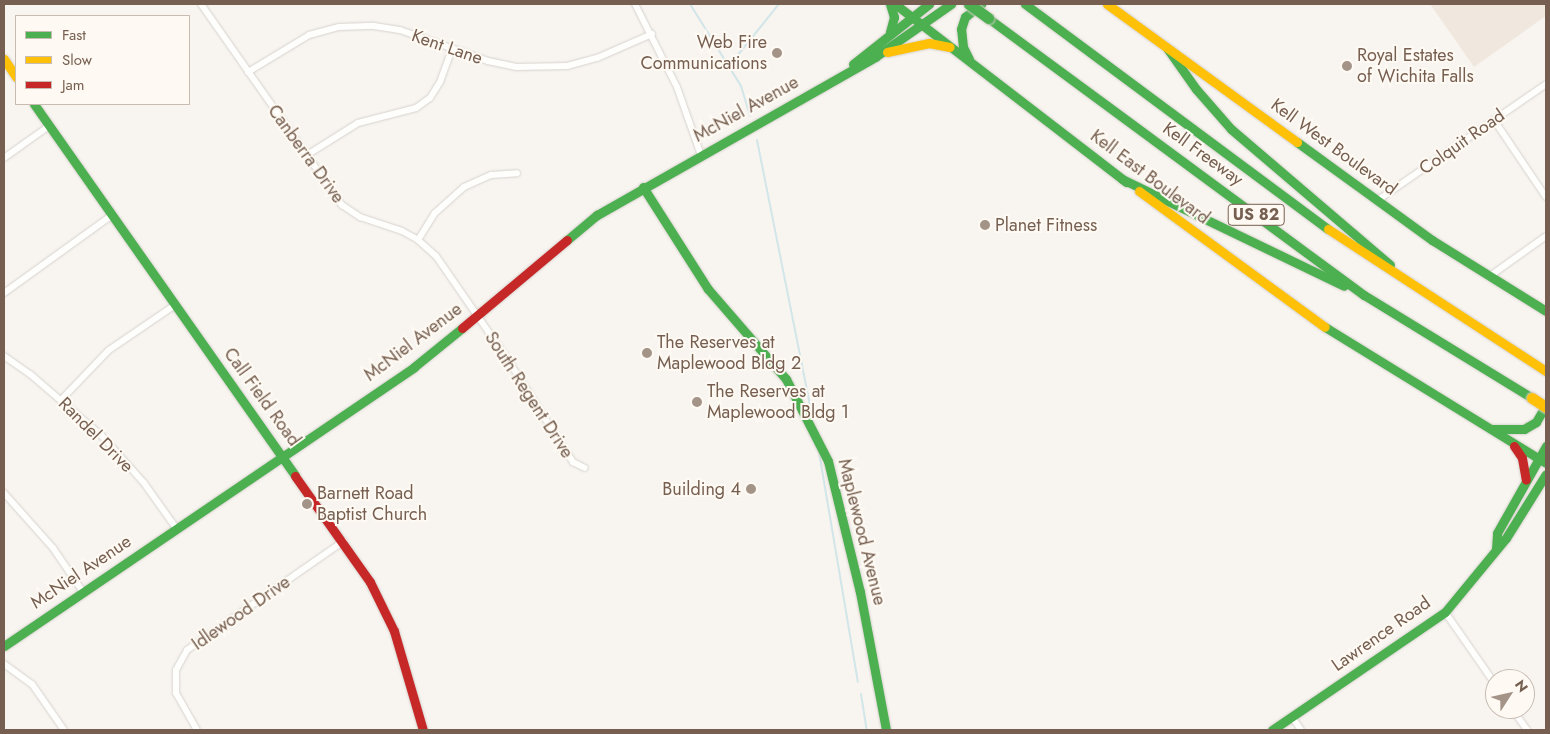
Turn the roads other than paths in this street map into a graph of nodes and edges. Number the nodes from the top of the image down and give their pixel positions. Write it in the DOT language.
graph roads {
  1 [pos="200,4"];
  2 [pos="635,4"];
  3 [pos="890,4"];
  4 [pos="895,4"];
  5 [pos="928,4"];
  6 [pos="951,4"];
  7 [pos="969,4"];
  8 [pos="981,4"];
  9 [pos="1025,4"];
  10 [pos="1107,4"];
  11 [pos="912,17"];
  12 [pos="922,25"];
  13 [pos="652,34"];
  14 [pos="889,34"];
  15 [pos="951,47"];
  16 [pos="452,48"];
  17 [pos="1167,48"];
  18 [pos="875,56"];
  19 [pos="4,59"];
  20 [pos="971,62"];
  21 [pos="846,71"];
  22 [pos="248,72"];
  23 [pos="15,76"];
  24 [pos="1546,84"];
  25 [pos="35,105"];
  26 [pos="1494,120"];
  27 [pos="49,126"];
  28 [pos="307,155"];
  29 [pos="701,155"];
  30 [pos="4,158"];
  31 [pos="517,173"];
  32 [pos="1122,179"];
  33 [pos="643,187"];
  34 [pos="1546,197"];
  35 [pos="1378,200"];
  36 [pos="112,215"];
  37 [pos="1546,236"];
  38 [pos="418,240"];
  39 [pos="1490,276"];
  40 [pos="1414,286"];
  41 [pos="4,293"];
  42 [pos="1364,295"];
  43 [pos="174,305"];
  44 [pos="1546,311"];
  45 [pos="477,316"];
  46 [pos="4,356"];
  47 [pos="1546,371"];
  48 [pos="61,400"];
  49 [pos="1546,406"];
  50 [pos="1491,428"];
  51 [pos="1512,442"];
  52 [pos="1546,446"];
  53 [pos="282,455"];
  54 [pos="1543,461"];
  55 [pos="585,468"];
  56 [pos="1546,474"];
  57 [pos="1526,480"];
  58 [pos="1546,485"];
  59 [pos="4,493"];
  60 [pos="1533,496"];
  61 [pos="176,528"];
  62 [pos="344,541"];
  63 [pos="1496,549"];
  64 [pos="83,592"];
  65 [pos="1445,612"];
  66 [pos="4,646"];
  67 [pos="4,664"];
  68 [pos="1485,670"];
  69 [pos="1292,717"];
  70 [pos="1519,719"];
  71 [pos="64,730"];
  72 [pos="197,730"];
  73 [pos="423,730"];
  74 [pos="886,730"];
  75 [pos="1272,730"];
  76 [pos="1302,730"];
  77 [pos="1527,730"];
  1 -- 22 [label="street, Canberra Drive"];
  2 -- 13 [label="street"];
  3 -- 14 [label="main road"];
  4 -- 11 [label="main road, Kell East Boulevard"];
  5 -- 11 [label="main road, McNiel Avenue"];
  6 -- 12 [label="main road, McNiel Avenue"];
  7 -- 42 [label="main road, Kell Freeway / US 82, bridge"];
  8 -- 20 [label="main road"];
  9 -- 40 [label="main road, Kell Freeway / US 82"];
  10 -- 17 [label="main road, Kell West Boulevard"];
  11 -- 12 [label="main road, Kell East Boulevard"];
  11 -- 14 [label="main road, McNiel Avenue"];
  12 -- 15 [label="main road, Kell East Boulevard"];
  12 -- 18 [label="main road, McNiel Avenue"];
  13 -- 16 [label="street, Kent Lane"];
  13 -- 29 [label="street"];
  14 -- 21 [label="main road, McNiel Avenue"];
  15 -- 18 [label="main road"];
  15 -- 20 [label="main road, Kell East Boulevard"];
  16 -- 22 [label="street, Kent Lane"];
  16 -- 28 [label="street"];
  17 -- 35 [label="main road, Kell West Boulevard"];
  17 -- 40 [label="main road"];
  18 -- 21 [label="main road, McNiel Avenue"];
  19 -- 23 [label="main road"];
  20 -- 32 [label="main road, Kell East Boulevard"];
  21 -- 29 [label="main road, McNiel Avenue"];
  22 -- 28 [label="street, Canberra Drive"];
  24 -- 26 [label="street, Colquit Road"];
  25 -- 27 [label="main road, Call Field Road"];
  26 -- 34 [label="street"];
  26 -- 35 [label="street, Colquit Road"];
  27 -- 30 [label="street"];
  27 -- 36 [label="main road, Call Field Road"];
  28 -- 38 [label="street, Canberra Drive"];
  29 -- 33 [label="main road, McNiel Avenue"];
  31 -- 38 [label="street"];
  32 -- 42 [label="main road"];
  32 -- 50 [label="main road, Kell East Boulevard"];
  33 -- 45 [label="main road, McNiel Avenue"];
  33 -- 74 [label="main road, Maplewood Avenue"];
  35 -- 39 [label="main road, Kell West Boulevard"];
  36 -- 41 [label="street"];
  36 -- 43 [label="main road, Call Field Road"];
  37 -- 39 [label="street"];
  38 -- 45 [label="street, Canberra Drive"];
  39 -- 44 [label="main road, Kell West Boulevard"];
  40 -- 47 [label="main road, Kell Freeway / US 82"];
  42 -- 49 [label="main road, Kell Freeway / US 82, bridge"];
  43 -- 48 [label="street"];
  43 -- 53 [label="main road, Call Field Road"];
  45 -- 53 [label="main road, McNiel Avenue"];
  45 -- 55 [label="street, South Regent Drive"];
  46 -- 48 [label="street, Randel Drive"];
  48 -- 61 [label="street, Randel Drive"];
  49 -- 50 [label="main road"];
  50 -- 51 [label="main road, Kell East Boulevard"];
  51 -- 54 [label="main road, Kell East Boulevard"];
  51 -- 57 [label="main road"];
  52 -- 54 [label="main road, Lawrence Road"];
  53 -- 61 [label="main road, McNiel Avenue"];
  53 -- 62 [label="main road, Call Field Road"];
  54 -- 57 [label="main road, Lawrence Road"];
  56 -- 60 [label="main road, Lawrence Road"];
  57 -- 63 [label="main road, Lawrence Road"];
  58 -- 60 [label="main road"];
  59 -- 64 [label="street"];
  60 -- 63 [label="main road, Lawrence Road"];
  61 -- 64 [label="main road, McNiel Avenue"];
  62 -- 72 [label="street, Idlewood Drive"];
  62 -- 73 [label="main road, Call Field Road"];
  63 -- 65 [label="main road, Lawrence Road"];
  64 -- 66 [label="main road, McNiel Avenue"];
  65 -- 68 [label="street"];
  65 -- 69 [label="main road, Lawrence Road"];
  67 -- 71 [label="street"];
  69 -- 75 [label="main road, Lawrence Road"];
  69 -- 76 [label="street"];
  70 -- 77 [label="street"];
}
